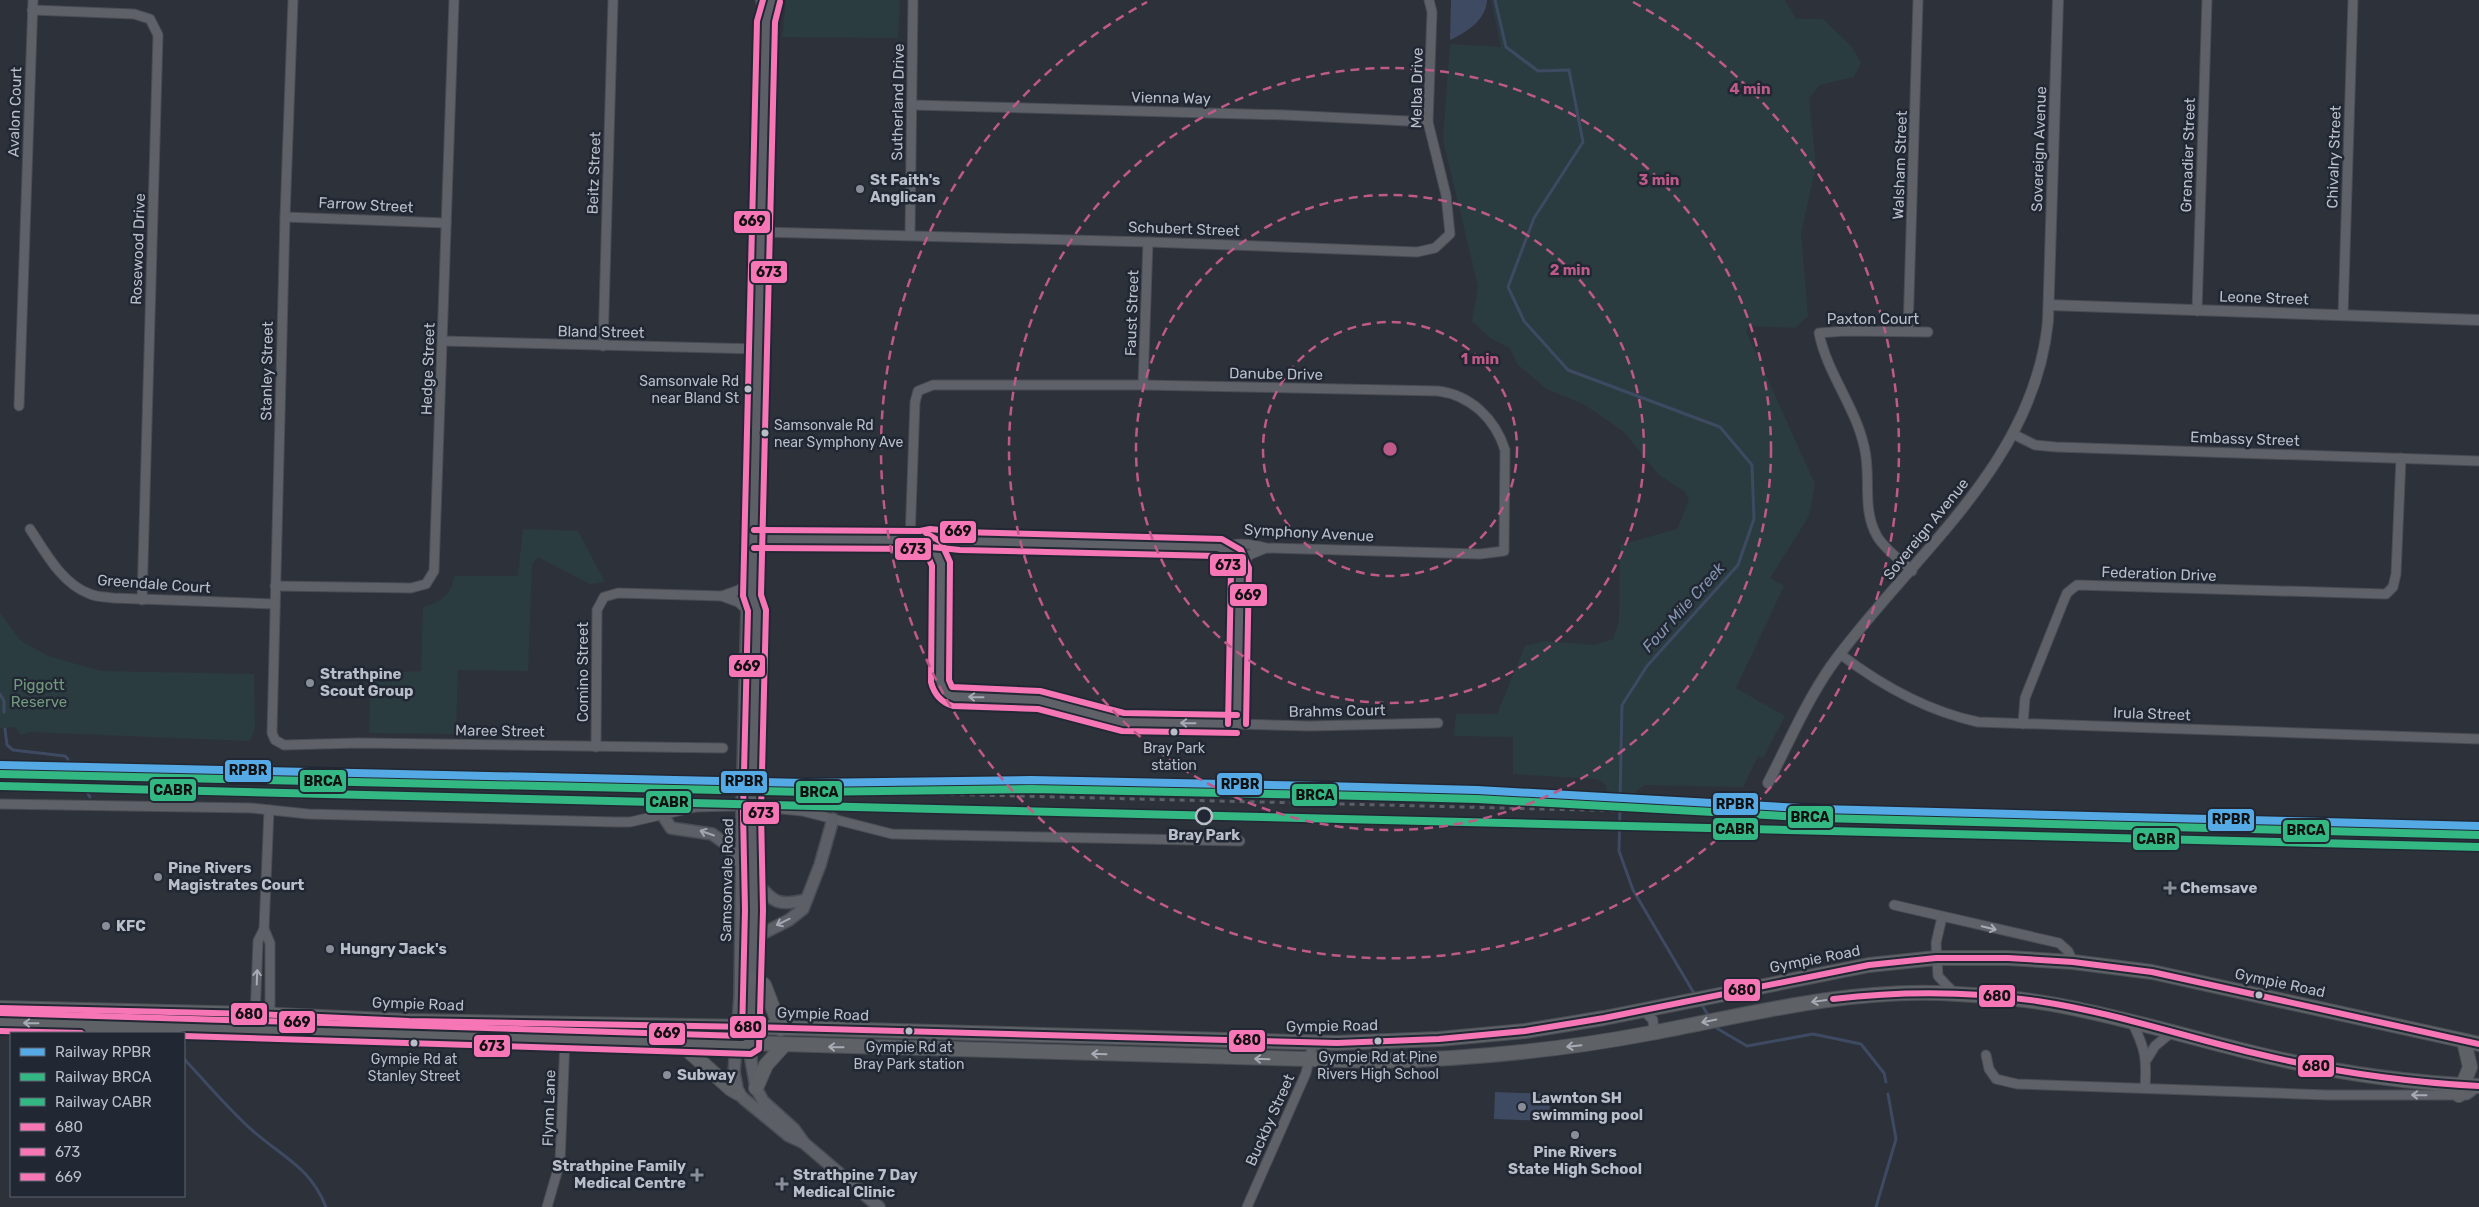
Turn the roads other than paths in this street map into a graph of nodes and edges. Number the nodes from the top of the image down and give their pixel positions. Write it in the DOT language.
graph roads {
  1 [pos="33,0"];
  2 [pos="293,0"];
  3 [pos="454,0"];
  4 [pos="613,0"];
  5 [pos="762,0"];
  6 [pos="772,0"];
  7 [pos="913,0"];
  8 [pos="1429,0"];
  9 [pos="1918,0"];
  10 [pos="2058,0"];
  11 [pos="2207,0"];
  12 [pos="2353,0"];
  13 [pos="32,10"];
  14 [pos="766,21"];
  15 [pos="912,105"];
  16 [pos="1428,122"];
  17 [pos="285,217"];
  18 [pos="446,223"];
  19 [pos="761,232"];
  20 [pos="1450,234"];
  21 [pos="910,235"];
  22 [pos="1148,242"];
  23 [pos="2049,306"];
  24 [pos="2197,310"];
  25 [pos="2343,315"];
  26 [pos="2479,320"];
  27 [pos="1908,331"];
  28 [pos="1928,332"];
  29 [pos="443,341"];
  30 [pos="603,346"];
  31 [pos="758,349"];
  32 [pos="1143,385"];
  33 [pos="19,406"];
  34 [pos="2013,434"];
  35 [pos="2401,458"];
  36 [pos="2479,461"];
  37 [pos="30,529"];
  38 [pos="754,539"];
  39 [pos="910,540"];
  40 [pos="921,540"];
  41 [pos="960,541"];
  42 [pos="1219,547"];
  43 [pos="1266,548"];
  44 [pos="1504,551"];
  45 [pos="941,564"];
  46 [pos="1240,569"];
  47 [pos="1912,571"];
  48 [pos="753,577"];
  49 [pos="275,586"];
  50 [pos="722,596"];
  51 [pos="752,596"];
  52 [pos="142,600"];
  53 [pos="275,604"];
  54 [pos="747,610"];
  55 [pos="1840,654"];
  56 [pos="1438,723"];
  57 [pos="1237,724"];
  58 [pos="2023,724"];
  59 [pos="2479,739"];
  60 [pos="276,742"];
  61 [pos="596,746"];
  62 [pos="723,748"];
  63 [pos="748,771"];
  64 [pos="1768,783"];
  65 [pos="0,804"];
  66 [pos="748,809"];
  67 [pos="269,810"];
  68 [pos="662,814"];
  69 [pos="833,819"];
  70 [pos="1240,841"];
  71 [pos="742,865"];
  72 [pos="754,880"];
  73 [pos="805,900"];
  74 [pos="1894,905"];
  75 [pos="1942,917"];
  76 [pos="264,929"];
  77 [pos="754,938"];
  78 [pos="1936,958"];
  79 [pos="2074,962"];
  80 [pos="753,978"];
  81 [pos="1955,994"];
  82 [pos="0,1008"];
  83 [pos="1643,1010"];
  84 [pos="256,1014"];
  85 [pos="270,1014"];
  86 [pos="0,1022"];
  87 [pos="2132,1022"];
  88 [pos="745,1027"];
  89 [pos="781,1029"];
  90 [pos="255,1030"];
  91 [pos="270,1030"];
  92 [pos="2172,1032"];
  93 [pos="1654,1033"];
  94 [pos="565,1039"];
  95 [pos="2464,1041"];
  96 [pos="685,1042"];
  97 [pos="1312,1043"];
  98 [pos="737,1044"];
  99 [pos="751,1044"];
  100 [pos="2479,1044"];
  101 [pos="784,1045"];
  102 [pos="1986,1055"];
  103 [pos="2147,1059"];
  104 [pos="1310,1061"];
  105 [pos="2479,1086"];
  106 [pos="756,1088"];
  107 [pos="2145,1088"];
  108 [pos="2461,1090"];
  109 [pos="738,1093"];
  110 [pos="804,1143"];
  111 [pos="546,1207"];
  112 [pos="879,1207"];
  113 [pos="1246,1207"];
  1 -- 13 [label="street, Avalon Court"];
  2 -- 17 [label="street, Stanley Street"];
  3 -- 18 [label="street, Hedge Street"];
  4 -- 30 [label="street, Beitz Street"];
  5 -- 14 [label="main road, Samsonvale Road"];
  6 -- 14 [label="main road, Samsonvale Road"];
  7 -- 15 [label="street, Sutherland Drive"];
  8 -- 16 [label="street, Melba Drive"];
  9 -- 27 [label="street, Walsham Street"];
  10 -- 23 [label="street, Sovereign Avenue"];
  11 -- 24 [label="street, Grenadier Street"];
  12 -- 25 [label="street, Chivalry Street"];
  13 -- 33 [label="street, Avalon Court"];
  13 -- 52 [label="street, Rosewood Drive"];
  14 -- 19 [label="main road, Samsonvale Road"];
  15 -- 16 [label="street, Vienna Way"];
  15 -- 21 [label="street, Sutherland Drive"];
  16 -- 20 [label="street, Melba Drive"];
  17 -- 18 [label="street, Farrow Street"];
  17 -- 49 [label="street, Stanley Street"];
  18 -- 29 [label="street, Hedge Street"];
  19 -- 21 [label="street"];
  19 -- 31 [label="main road, Samsonvale Road"];
  20 -- 22 [label="street, Schubert Street"];
  21 -- 22 [label="street, Schubert Street"];
  22 -- 32 [label="street, Faust Street"];
  23 -- 24 [label="street, Leone Street"];
  23 -- 34 [label="street, Sovereign Avenue"];
  24 -- 25 [label="street, Leone Street"];
  25 -- 26 [label="street, Leone Street"];
  27 -- 28 [label="street, Paxton Court"];
  27 -- 47 [label="street, Paxton Court"];
  29 -- 30 [label="street, Bland Street"];
  29 -- 49 [label="street, Hedge Street"];
  30 -- 31 [label="street, Bland Street"];
  31 -- 38 [label="main road, Samsonvale Road"];
  32 -- 39 [label="street, Danube Drive"];
  32 -- 44 [label="street, Danube Drive"];
  34 -- 35 [label="street, Embassy Street"];
  34 -- 47 [label="street, Sovereign Avenue"];
  35 -- 36 [label="street, Embassy Street"];
  35 -- 58 [label="street, Federation Drive"];
  37 -- 52 [label="street, Greendale Court"];
  38 -- 39 [label="street, Symphony Avenue"];
  38 -- 48 [label="main road, Samsonvale Road"];
  39 -- 40 [label="street, Symphony Avenue"];
  40 -- 41 [label="street, Symphony Avenue"];
  40 -- 45 [label="street"];
  41 -- 42 [label="street, Symphony Avenue"];
  41 -- 45 [label="street"];
  42 -- 43 [label="street, Symphony Avenue"];
  42 -- 46 [label="street"];
  43 -- 44 [label="street, Symphony Avenue"];
  43 -- 46 [label="street"];
  57 -- 45 [label="street, one-way"];
  46 -- 57 [label="street"];
  47 -- 55 [label="street, Sovereign Avenue"];
  48 -- 50 [label="street, Comino Street"];
  48 -- 51 [label="main road, Samsonvale Road"];
  49 -- 53 [label="street, Stanley Street"];
  50 -- 54 [label="street, Comino Street"];
  50 -- 61 [label="street, Comino Street"];
  51 -- 54 [label="main road, Samsonvale Road"];
  51 -- 63 [label="main road, Samsonvale Road"];
  52 -- 53 [label="street, Greendale Court"];
  53 -- 60 [label="street, Stanley Street"];
  54 -- 63 [label="main road, Samsonvale Road"];
  55 -- 58 [label="street, Irula Street"];
  55 -- 64 [label="street, Sovereign Avenue"];
  56 -- 57 [label="street, Brahms Court"];
  58 -- 59 [label="street, Irula Street"];
  60 -- 61 [label="street, Maree Street"];
  61 -- 62 [label="street, Maree Street"];
  63 -- 66 [label="main road, Samsonvale Road, bridge"];
  65 -- 67 [label="street"];
  66 -- 68 [label="street"];
  66 -- 69 [label="street"];
  66 -- 71 [label="main road, Samsonvale Road"];
  66 -- 72 [label="main road, Samsonvale Road"];
  67 -- 68 [label="street"];
  67 -- 76 [label="street"];
  71 -- 68 [label="main road, one-way"];
  69 -- 70 [label="street"];
  69 -- 73 [label="main road"];
  71 -- 88 [label="main road, Samsonvale Road"];
  72 -- 73 [label="main road"];
  72 -- 77 [label="main road, Samsonvale Road"];
  73 -- 77 [label="main road, one-way"];
  74 -- 75 [label="street"];
  75 -- 78 [label="street"];
  75 -- 79 [label="street, one-way"];
  84 -- 76 [label="street, one-way"];
  76 -- 85 [label="street"];
  77 -- 80 [label="main road, Samsonvale Road"];
  78 -- 79 [label="highway, Gympie Road"];
  78 -- 81 [label="street"];
  78 -- 83 [label="highway, Gympie Road"];
  79 -- 95 [label="highway, Gympie Road"];
  80 -- 88 [label="main road, Samsonvale Road"];
  80 -- 89 [label="highway"];
  81 -- 87 [label="highway, Gympie Road"];
  81 -- 93 [label="highway, Gympie Road, one-way"];
  82 -- 84 [label="highway, Gympie Road"];
  83 -- 93 [label="street"];
  83 -- 97 [label="highway, Gympie Road"];
  84 -- 85 [label="highway, Gympie Road"];
  84 -- 90 [label="street"];
  85 -- 88 [label="highway, Gympie Road"];
  85 -- 91 [label="street"];
  90 -- 86 [label="highway, Gympie Road, one-way"];
  87 -- 92 [label="highway, Gympie Road"];
  87 -- 103 [label="street"];
  88 -- 89 [label="highway, Gympie Road"];
  88 -- 98 [label="main road, Samsonvale Road"];
  88 -- 99 [label="main road, Samsonvale Road"];
  89 -- 97 [label="highway, Gympie Road"];
  90 -- 91 [label="highway, Gympie Road"];
  91 -- 94 [label="highway, Gympie Road"];
  92 -- 103 [label="street"];
  92 -- 108 [label="highway, Gympie Road"];
  93 -- 104 [label="highway, Gympie Road, one-way"];
  94 -- 96 [label="highway, Gympie Road"];
  94 -- 111 [label="street, Flynn Lane"];
  95 -- 100 [label="highway, Gympie Road"];
  95 -- 108 [label="highway"];
  96 -- 98 [label="highway, Gympie Road"];
  96 -- 109 [label="highway"];
  97 -- 104 [label="street, Buckby Street"];
  98 -- 99 [label="highway, Gympie Road"];
  98 -- 109 [label="main road, Samsonvale Road"];
  99 -- 101 [label="highway, Gympie Road"];
  99 -- 106 [label="main road, Samsonvale Road"];
  104 -- 101 [label="highway, Gympie Road, one-way"];
  101 -- 106 [label="highway"];
  102 -- 107 [label="street, Gympie Road"];
  103 -- 107 [label="street"];
  104 -- 113 [label="street, Buckby Street"];
  105 -- 108 [label="highway, Gympie Road"];
  106 -- 110 [label="main road"];
  108 -- 107 [label="street, Gympie Road, one-way"];
  109 -- 110 [label="main road"];
  110 -- 112 [label="main road"];
}
